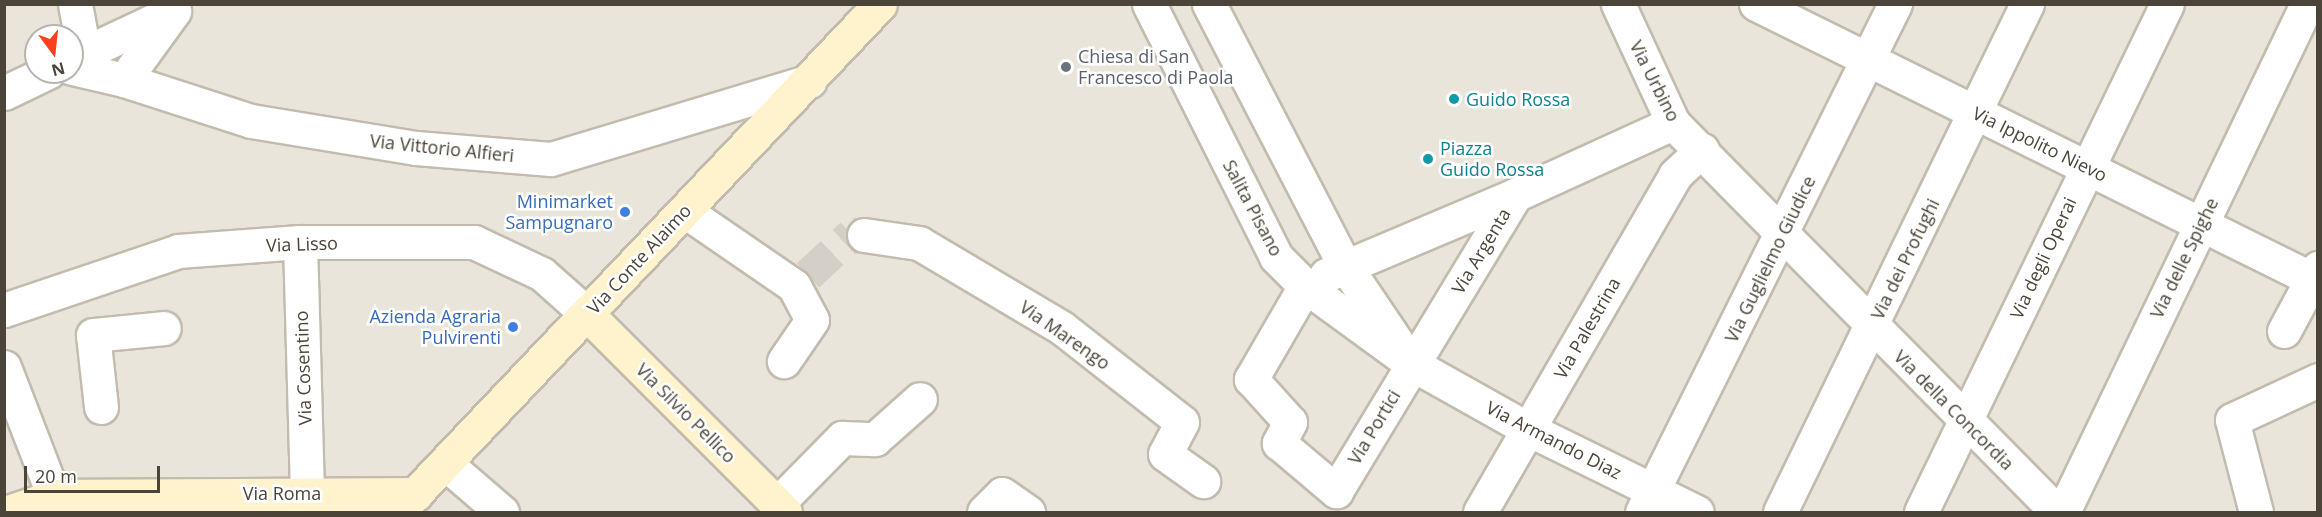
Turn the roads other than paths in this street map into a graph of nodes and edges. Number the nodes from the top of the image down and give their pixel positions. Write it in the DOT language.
graph roads {
  1 [pos="75,4"];
  2 [pos="880,4"];
  3 [pos="1149,4"];
  4 [pos="1209,4"];
  5 [pos="1618,4"];
  6 [pos="1756,4"];
  7 [pos="1895,4"];
  8 [pos="2027,4"];
  9 [pos="2168,4"];
  10 [pos="174,8"];
  11 [pos="2305,8"];
  12 [pos="75,24"];
  13 [pos="84,56"];
  14 [pos="1867,59"];
  15 [pos="84,63"];
  16 [pos="124,80"];
  17 [pos="809,81"];
  18 [pos="24,83"];
  19 [pos="4,93"];
  20 [pos="1976,112"];
  21 [pos="1673,123"];
  22 [pos="1702,150"];
  23 [pos="2085,167"];
  24 [pos="1515,195"];
  25 [pos="685,211"];
  26 [pos="2200,224"];
  27 [pos="1783,235"];
  28 [pos="864,236"];
  29 [pos="300,242"];
  30 [pos="1344,264"];
  31 [pos="2316,277"];
  32 [pos="1305,286"];
  33 [pos="4,310"];
  34 [pos="587,314"];
  35 [pos="1873,327"];
  36 [pos="164,328"];
  37 [pos="2284,331"];
  38 [pos="784,361"];
  39 [pos="1413,364"];
  40 [pos="4,368"];
  41 [pos="2318,380"];
  42 [pos="920,399"];
  43 [pos="101,407"];
  44 [pos="1966,423"];
  45 [pos="1528,429"];
  46 [pos="445,463"];
  47 [pos="1203,481"];
  48 [pos="307,493"];
  49 [pos="1648,502"];
  50 [pos="407,503"];
  51 [pos="57,504"];
  52 [pos="781,508"];
  53 [pos="8,513"];
  54 [pos="502,513"];
  55 [pos="984,513"];
  56 [pos="1028,513"];
  57 [pos="1480,513"];
  58 [pos="1697,513"];
  59 [pos="1780,513"];
  60 [pos="1921,513"];
  61 [pos="2057,513"];
  62 [pos="2063,513"];
  63 [pos="2256,513"];
  1 -- 12 [label="street"];
  2 -- 17 [label="main road, Via Conte Alaimo"];
  3 -- 32 [label="street, Salita Pisano"];
  4 -- 30 [label="street"];
  5 -- 21 [label="street, Via Urbino"];
  6 -- 14 [label="street, Via Ippolito Nievo"];
  7 -- 14 [label="street, Via Guglielmo Giudice"];
  8 -- 20 [label="street, Via dei Profughi"];
  9 -- 23 [label="street, Via degli Operai"];
  10 -- 13 [label="street"];
  10 -- 16 [label="street"];
  11 -- 26 [label="street, Via delle Spighe"];
  14 -- 20 [label="street, Via Ippolito Nievo"];
  14 -- 27 [label="street, Via Guglielmo Giudice"];
  15 -- 16 [label="street, Via Vittorio Alfieri"];
  16 -- 17 [label="street, Via Vittorio Alfieri"];
  17 -- 25 [label="main road, Via Conte Alaimo"];
  18 -- 19 [label="street"];
  20 -- 23 [label="street, Via Ippolito Nievo"];
  20 -- 35 [label="street, Via dei Profughi"];
  21 -- 22 [label="street, Via Urbino"];
  21 -- 24 [label="street, Via Argenta"];
  22 -- 27 [label="street, Via della Concordia"];
  22 -- 45 [label="street, Via Palestrina"];
  23 -- 26 [label="street, Via Ippolito Nievo"];
  23 -- 44 [label="street, Via degli Operai"];
  24 -- 30 [label="street"];
  24 -- 39 [label="street, Via Argenta"];
  25 -- 34 [label="main road, Via Conte Alaimo"];
  25 -- 38 [label="street"];
  26 -- 31 [label="street, Via Ippolito Nievo"];
  26 -- 62 [label="street, Via delle Spighe"];
  27 -- 35 [label="street, Via della Concordia"];
  27 -- 49 [label="street, Via Guglielmo Giudice"];
  28 -- 47 [label="street, Via Marengo"];
  29 -- 33 [label="street, Via Lisso"];
  29 -- 34 [label="street, Via Lisso"];
  29 -- 48 [label="street, Via Cosentino"];
  30 -- 32 [label="street"];
  30 -- 39 [label="street"];
  31 -- 37 [label="street"];
  32 -- 39 [label="street, Salita Pisano"];
  32 -- 39 [label="street, Via Portici"];
  34 -- 46 [label="main road, Via Conte Alaimo"];
  34 -- 52 [label="main road, Via Silvio Pellico"];
  35 -- 44 [label="street, Via della Concordia"];
  35 -- 59 [label="street, Via dei Profughi"];
  36 -- 43 [label="street"];
  39 -- 45 [label="street, Via Armando Diaz"];
  40 -- 51 [label="street"];
  41 -- 63 [label="street"];
  42 -- 52 [label="street"];
  44 -- 60 [label="street, Via degli Operai"];
  44 -- 61 [label="street, Via della Concordia"];
  45 -- 49 [label="street, Via Armando Diaz"];
  45 -- 57 [label="street, Via Palestrina"];
  46 -- 50 [label="main road, Via Conte Alaimo"];
  46 -- 54 [label="street"];
  48 -- 50 [label="main road, Via Roma"];
  48 -- 51 [label="main road, Via Roma"];
  49 -- 58 [label="street, Via Armando Diaz"];
  51 -- 53 [label="main road, Via Roma"];
  55 -- 56 [label="street"];
}
